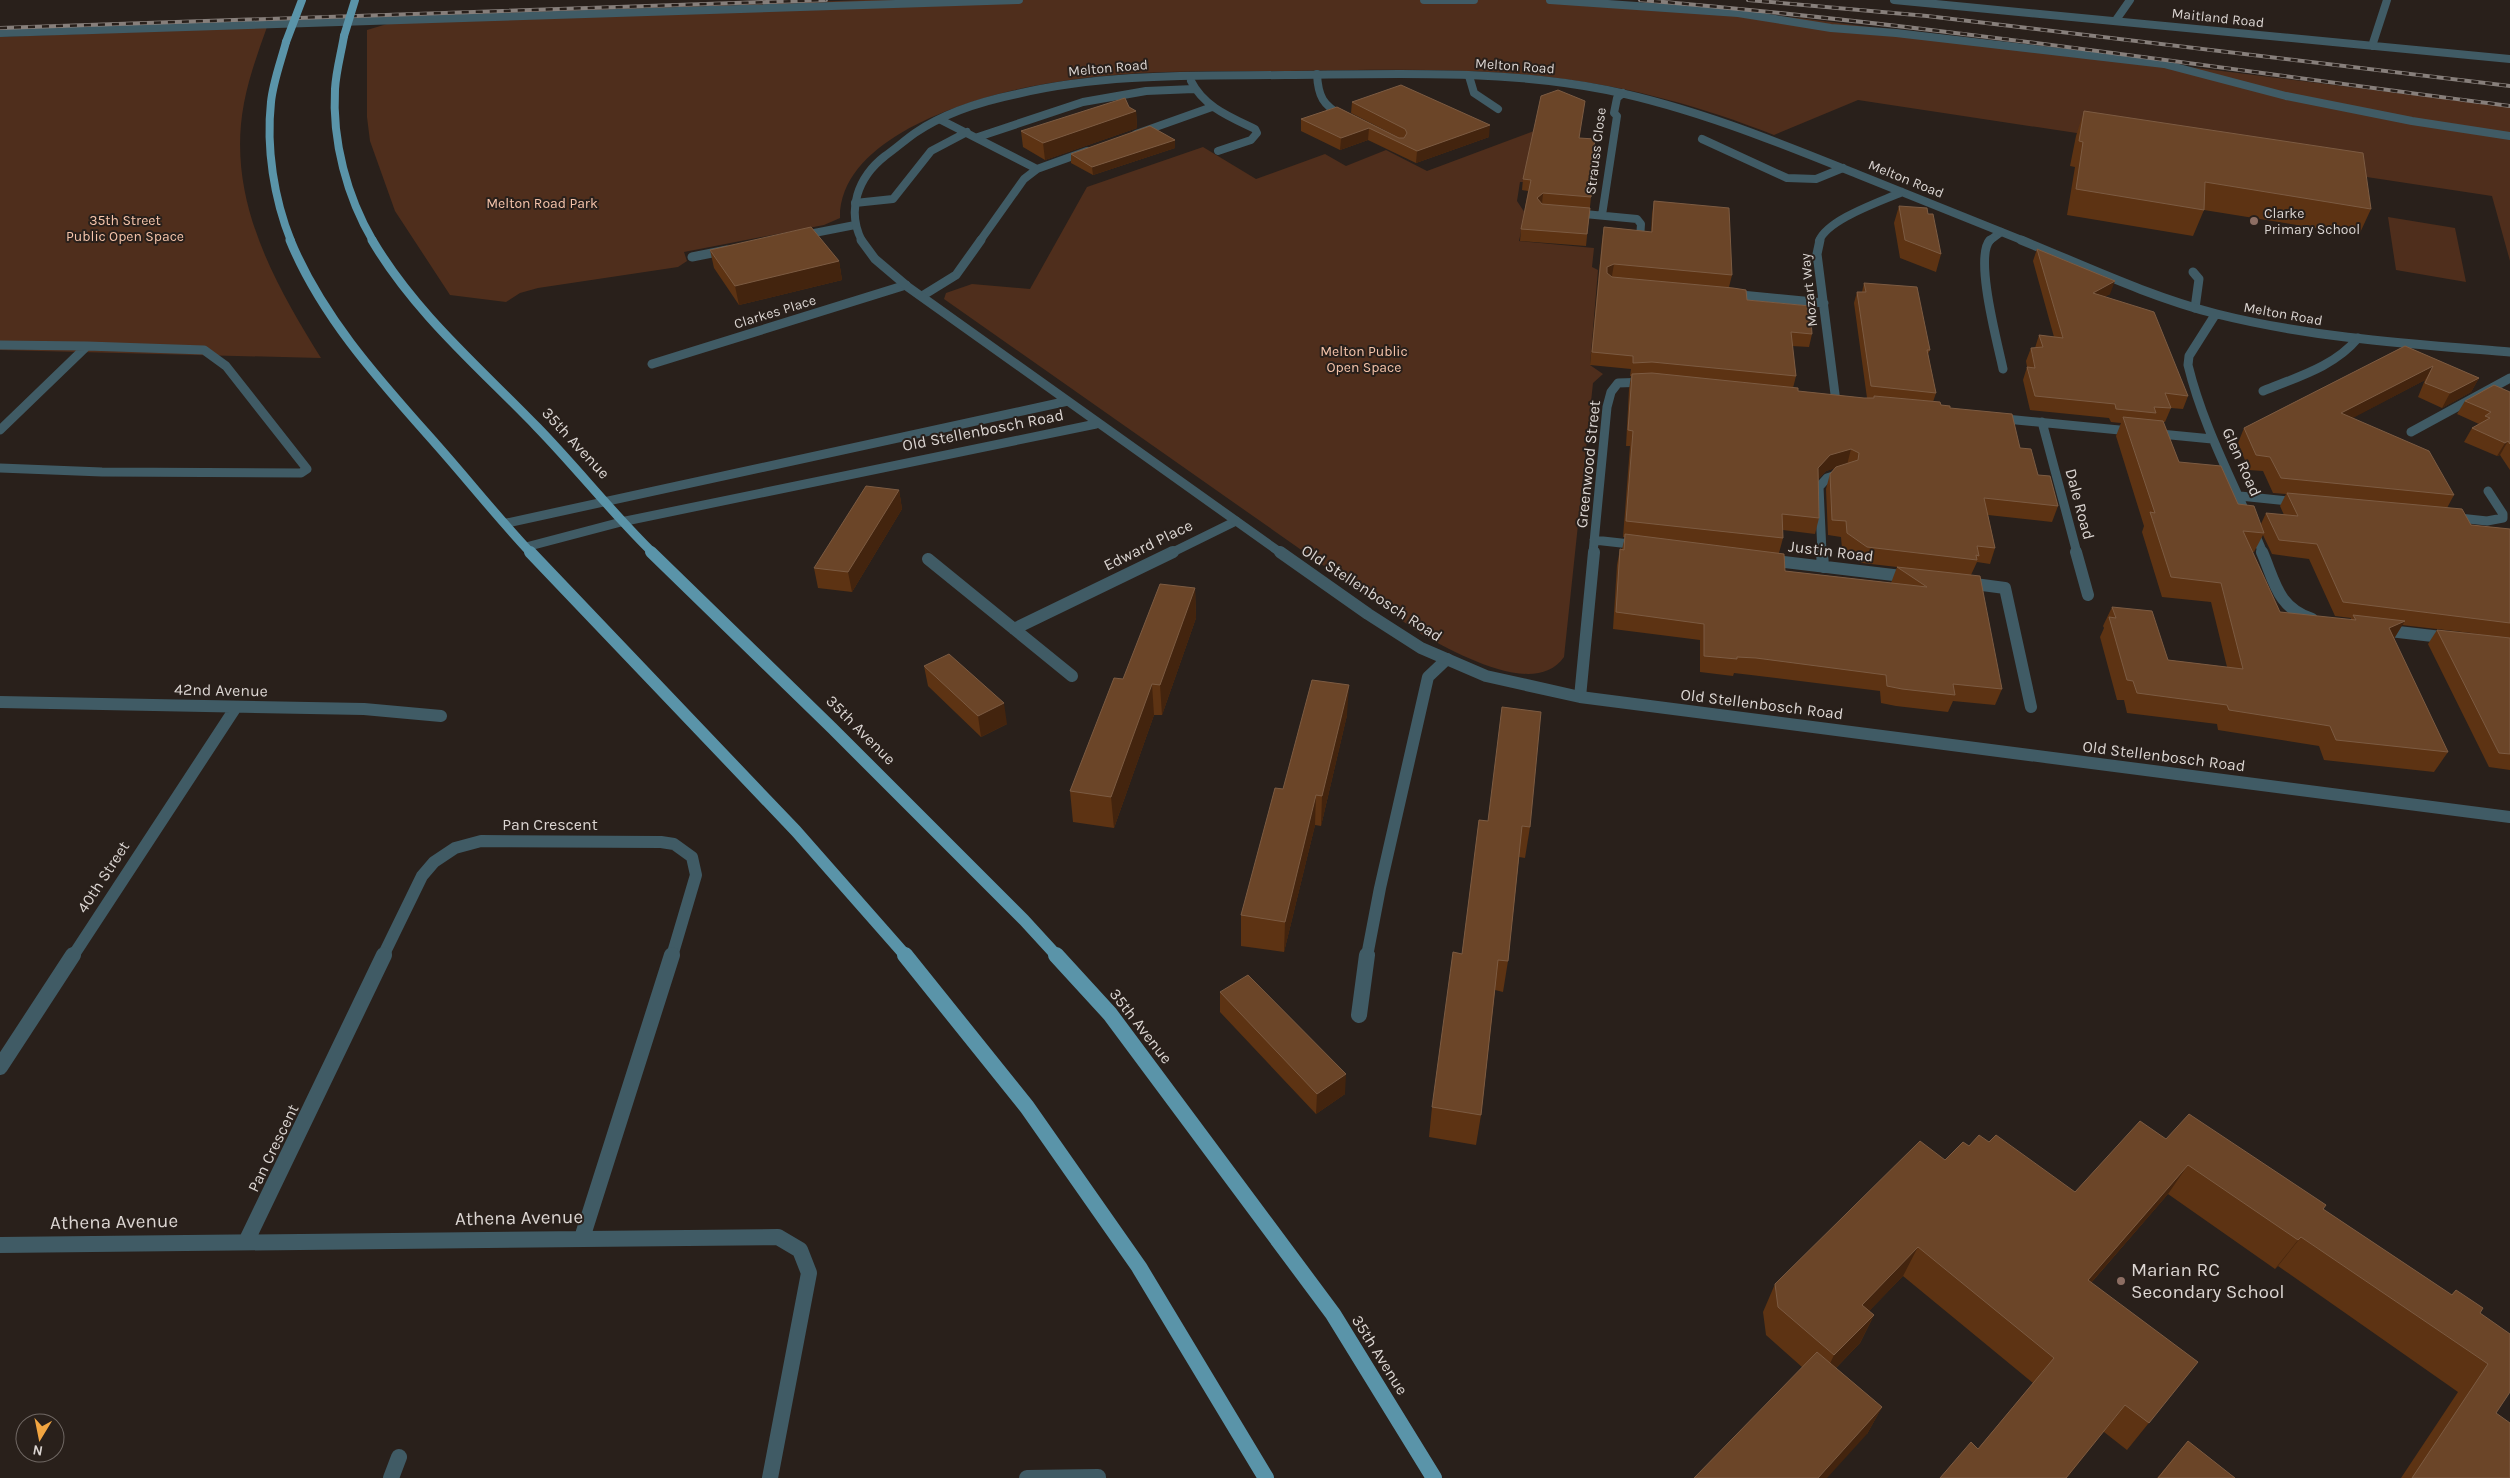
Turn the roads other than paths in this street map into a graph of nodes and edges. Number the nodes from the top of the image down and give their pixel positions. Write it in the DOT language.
graph roads {
  1 [pos="302,0"];
  2 [pos="355,0"];
  3 [pos="1019,0"];
  4 [pos="1424,0"];
  5 [pos="1474,0"];
  6 [pos="1550,0"];
  7 [pos="1894,0"];
  8 [pos="2130,0"];
  9 [pos="2387,0"];
  10 [pos="2116,20"];
  11 [pos="0,33"];
  12 [pos="2372,46"];
  13 [pos="2510,59"];
  14 [pos="1317,74"];
  15 [pos="1190,76"];
  16 [pos="1469,76"];
  17 [pos="1194,89"];
  18 [pos="1623,93"];
  19 [pos="1212,107"];
  20 [pos="1498,109"];
  21 [pos="941,120"];
  22 [pos="1350,120"];
  23 [pos="967,132"];
  24 [pos="1132,136"];
  25 [pos="2510,136"];
  26 [pos="978,137"];
  27 [pos="1702,139"];
  28 [pos="1097,148"];
  29 [pos="1218,150"];
  30 [pos="1843,168"];
  31 [pos="1037,169"];
  32 [pos="1902,192"];
  33 [pos="855,203"];
  34 [pos="1567,212"];
  35 [pos="1602,215"];
  36 [pos="855,225"];
  37 [pos="2001,232"];
  38 [pos="788,238"];
  39 [pos="1640,239"];
  40 [pos="740,247"];
  41 [pos="692,256"];
  42 [pos="2193,272"];
  43 [pos="906,286"];
  44 [pos="1717,293"];
  45 [pos="922,296"];
  46 [pos="1824,303"];
  47 [pos="2195,308"];
  48 [pos="2215,315"];
  49 [pos="2358,338"];
  50 [pos="0,345"];
  51 [pos="88,346"];
  52 [pos="2510,352"];
  53 [pos="652,364"];
  54 [pos="2003,369"];
  55 [pos="2510,378"];
  56 [pos="1659,383"];
  57 [pos="2263,391"];
  58 [pos="1068,401"];
  59 [pos="1836,402"];
  60 [pos="1989,417"];
  61 [pos="2042,422"];
  62 [pos="1096,424"];
  63 [pos="0,430"];
  64 [pos="2411,432"];
  65 [pos="2212,439"];
  66 [pos="0,468"];
  67 [pos="1848,471"];
  68 [pos="2488,491"];
  69 [pos="2240,496"];
  70 [pos="603,500"];
  71 [pos="2309,503"];
  72 [pos="2438,516"];
  73 [pos="1236,521"];
  74 [pos="621,522"];
  75 [pos="507,523"];
  76 [pos="1594,540"];
  77 [pos="526,546"];
  78 [pos="1652,547"];
  79 [pos="1756,559"];
  80 [pos="928,560"];
  81 [pos="1823,566"];
  82 [pos="1919,578"];
  83 [pos="1957,582"];
  84 [pos="2088,595"];
  85 [pos="2324,622"];
  86 [pos="1014,629"];
  87 [pos="2369,629"];
  88 [pos="2463,640"];
  89 [pos="1447,659"];
  90 [pos="1072,676"];
  91 [pos="1580,697"];
  92 [pos="0,702"];
  93 [pos="236,707"];
  94 [pos="2031,707"];
  95 [pos="441,716"];
  96 [pos="2510,817"];
  97 [pos="1359,1015"];
  98 [pos="0,1067"];
  99 [pos="582,1238"];
  100 [pos="246,1242"];
  101 [pos="0,1245"];
  102 [pos="399,1457"];
  103 [pos="1098,1477"];
  104 [pos="391,1478"];
  105 [pos="770,1478"];
  106 [pos="1027,1478"];
  107 [pos="1266,1478"];
  108 [pos="1434,1478"];
  1 -- 75 [label="main road, bridge"];
  2 -- 70 [label="main road, 35th Avenue, bridge"];
  3 -- 11 [label="street"];
  4 -- 5 [label="street"];
  6 -- 25 [label="street"];
  7 -- 10 [label="street, Maitland Road"];
  8 -- 10 [label="street"];
  9 -- 12 [label="street"];
  10 -- 12 [label="street, Maitland Road"];
  12 -- 13 [label="street, Maitland Road"];
  14 -- 15 [label="street, Melton Road"];
  14 -- 16 [label="street, Melton Road"];
  14 -- 22 [label="street"];
  15 -- 17 [label="street"];
  15 -- 21 [label="street, Melton Road"];
  16 -- 18 [label="street, Melton Road"];
  16 -- 20 [label="street"];
  17 -- 19 [label="street"];
  17 -- 26 [label="street"];
  18 -- 30 [label="street, Melton Road"];
  18 -- 35 [label="street, Strauss Close"];
  19 -- 24 [label="street"];
  19 -- 29 [label="street"];
  21 -- 23 [label="street"];
  21 -- 33 [label="street, Melton Road"];
  23 -- 26 [label="street"];
  23 -- 33 [label="street"];
  26 -- 31 [label="street"];
  27 -- 30 [label="street"];
  28 -- 31 [label="street"];
  30 -- 32 [label="street, Melton Road"];
  31 -- 45 [label="street"];
  32 -- 37 [label="street, Melton Road"];
  32 -- 46 [label="street, Mozart Way"];
  33 -- 36 [label="street, Melton Road"];
  34 -- 35 [label="street, Strauss Close"];
  35 -- 39 [label="street, Strauss Close"];
  36 -- 38 [label="street"];
  36 -- 43 [label="street, Melton Road"];
  37 -- 47 [label="street, Melton Road"];
  37 -- 54 [label="street"];
  40 -- 41 [label="street"];
  42 -- 47 [label="street"];
  43 -- 45 [label="street, Melton Road"];
  43 -- 53 [label="street, Clarkes Place"];
  44 -- 46 [label="street"];
  45 -- 58 [label="street, Melton Road"];
  46 -- 59 [label="street, Mozart Way"];
  47 -- 48 [label="street, Melton Road"];
  48 -- 49 [label="street, Melton Road"];
  48 -- 65 [label="street, Glen Road"];
  49 -- 52 [label="street, Melton Road"];
  49 -- 57 [label="street"];
  50 -- 51 [label="street"];
  51 -- 63 [label="street"];
  51 -- 66 [label="street"];
  55 -- 64 [label="street"];
  56 -- 76 [label="street, Greenwood Street"];
  58 -- 62 [label="street, Melton Road"];
  58 -- 70 [label="street, Old Stellenbosch Road"];
  60 -- 61 [label="street"];
  61 -- 65 [label="street"];
  61 -- 84 [label="street, Dale Road"];
  62 -- 73 [label="street, Old Stellenbosch Road"];
  62 -- 74 [label="street, Old Stellenbosch Road"];
  65 -- 69 [label="street, Glen Road"];
  67 -- 81 [label="street"];
  68 -- 72 [label="street"];
  69 -- 71 [label="street"];
  69 -- 85 [label="street, Glen Road"];
  70 -- 74 [label="main road, 35th Avenue"];
  70 -- 75 [label="street, Old Stellenbosch Road"];
  73 -- 86 [label="street, Edward Place"];
  73 -- 89 [label="street, Old Stellenbosch Road"];
  74 -- 77 [label="street, Old Stellenbosch Road"];
  74 -- 108 [label="main road, 35th Avenue"];
  75 -- 77 [label="main road"];
  76 -- 78 [label="street"];
  76 -- 91 [label="street, Greenwood Street"];
  77 -- 107 [label="main road"];
  79 -- 81 [label="street, Justin Road"];
  80 -- 86 [label="street"];
  81 -- 82 [label="street, Justin Road"];
  83 -- 94 [label="street"];
  86 -- 90 [label="street"];
  87 -- 88 [label="street"];
  89 -- 91 [label="street, Old Stellenbosch Road"];
  89 -- 97 [label="street"];
  91 -- 96 [label="street, Old Stellenbosch Road"];
  92 -- 93 [label="street, 42nd Avenue"];
  93 -- 95 [label="street, 42nd Avenue"];
  93 -- 98 [label="street, 40th Street"];
  99 -- 100 [label="street, Athena Avenue"];
  99 -- 100 [label="street, Pan Crescent"];
  99 -- 105 [label="street, Athena Avenue"];
  100 -- 101 [label="street, Athena Avenue"];
  102 -- 104 [label="street"];
  103 -- 106 [label="street"];
}
